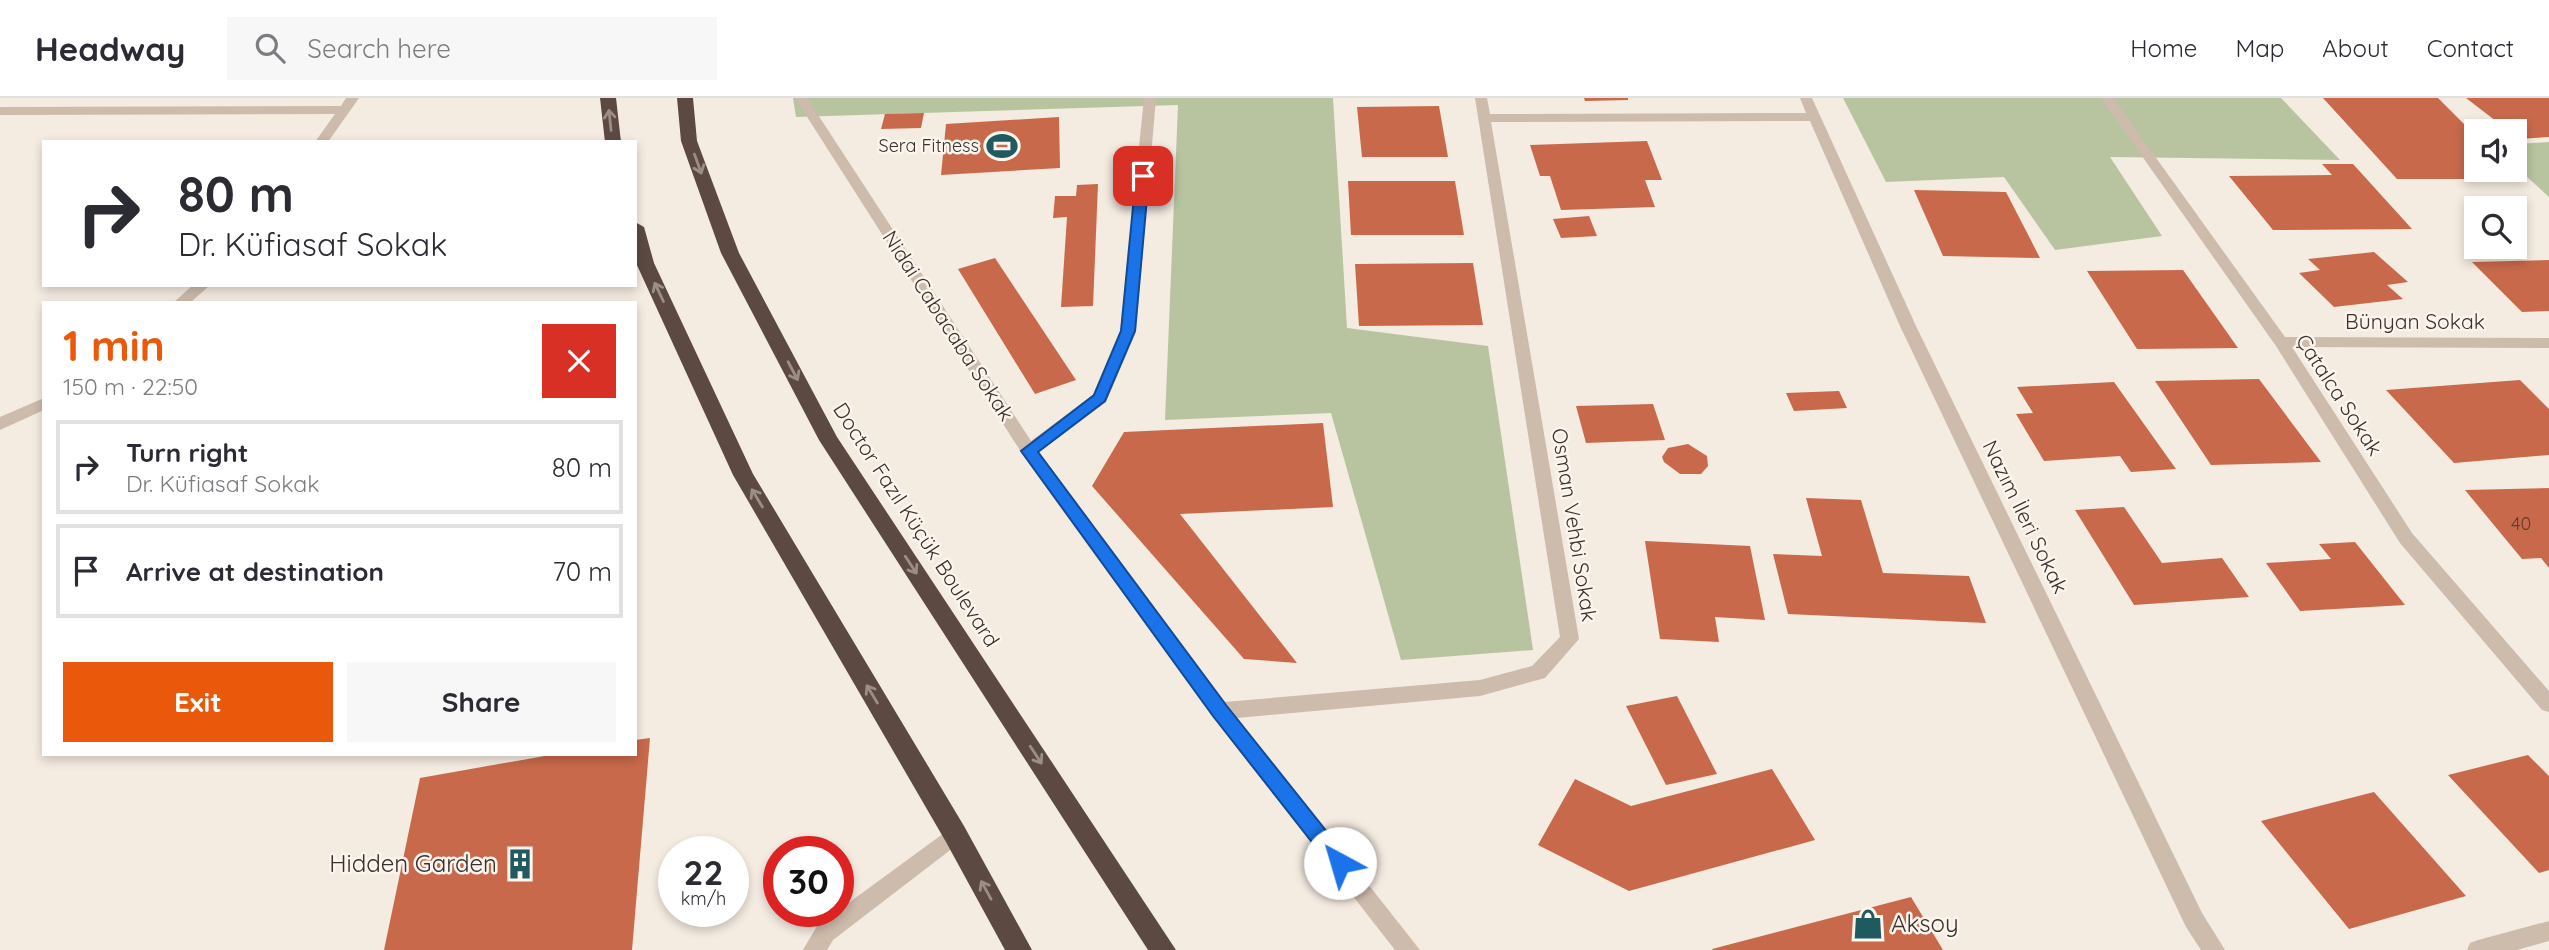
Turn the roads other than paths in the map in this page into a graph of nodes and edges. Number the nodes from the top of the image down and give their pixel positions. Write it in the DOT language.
graph roads {
  1 [pos="608,98"];
  2 [pos="685,98"];
  3 [pos="801,98"];
  4 [pos="1150,98"];
  5 [pos="1480,98"];
  6 [pos="1806,98"];
  7 [pos="2108,98"];
  8 [pos="349,104"];
  9 [pos="0,111"];
  10 [pos="1815,117"];
  11 [pos="1484,118"];
  12 [pos="322,140"];
  13 [pos="613,140"];
  14 [pos="637,234"];
  15 [pos="201,287"];
  16 [pos="183,301"];
  17 [pos="2281,342"];
  18 [pos="2549,343"];
  19 [pos="42,404"];
  20 [pos="0,424"];
  21 [pos="1029,451"];
  22 [pos="2549,704"];
  23 [pos="1220,711"];
  24 [pos="955,834"];
  25 [pos="2549,931"];
  26 [pos="814,950"];
  27 [pos="1019,950"];
  28 [pos="1163,950"];
  29 [pos="1409,950"];
  30 [pos="2214,950"];
  31 [pos="2478,950"];
  13 -- 1 [label="highway, one-way"];
  2 -- 28 [label="highway, Doctor Fazıl Küçük Boulevard, one-way"];
  3 -- 21 [label="street, Nidai Cabacaba Sokak"];
  4 -- 21 [label="street"];
  5 -- 11 [label="street, Osman Vehbi Sokak"];
  6 -- 10 [label="street, Nazım İleri Sokak"];
  7 -- 17 [label="street, Çatalca Sokak"];
  8 -- 9 [label="street"];
  8 -- 12 [label="street"];
  10 -- 11 [label="street"];
  10 -- 30 [label="street, Nazım İleri Sokak"];
  11 -- 23 [label="street, Osman Vehbi Sokak"];
  24 -- 14 [label="highway, one-way"];
  15 -- 16 [label="street"];
  17 -- 18 [label="street, Bünyan Sokak"];
  17 -- 22 [label="street, Çatalca Sokak"];
  19 -- 20 [label="street"];
  21 -- 23 [label="street, Nidai Cabacaba Sokak"];
  23 -- 29 [label="street, Nidai Cabacaba Sokak"];
  24 -- 26 [label="street"];
  27 -- 24 [label="highway, one-way"];
  25 -- 31 [label="street"];
}
